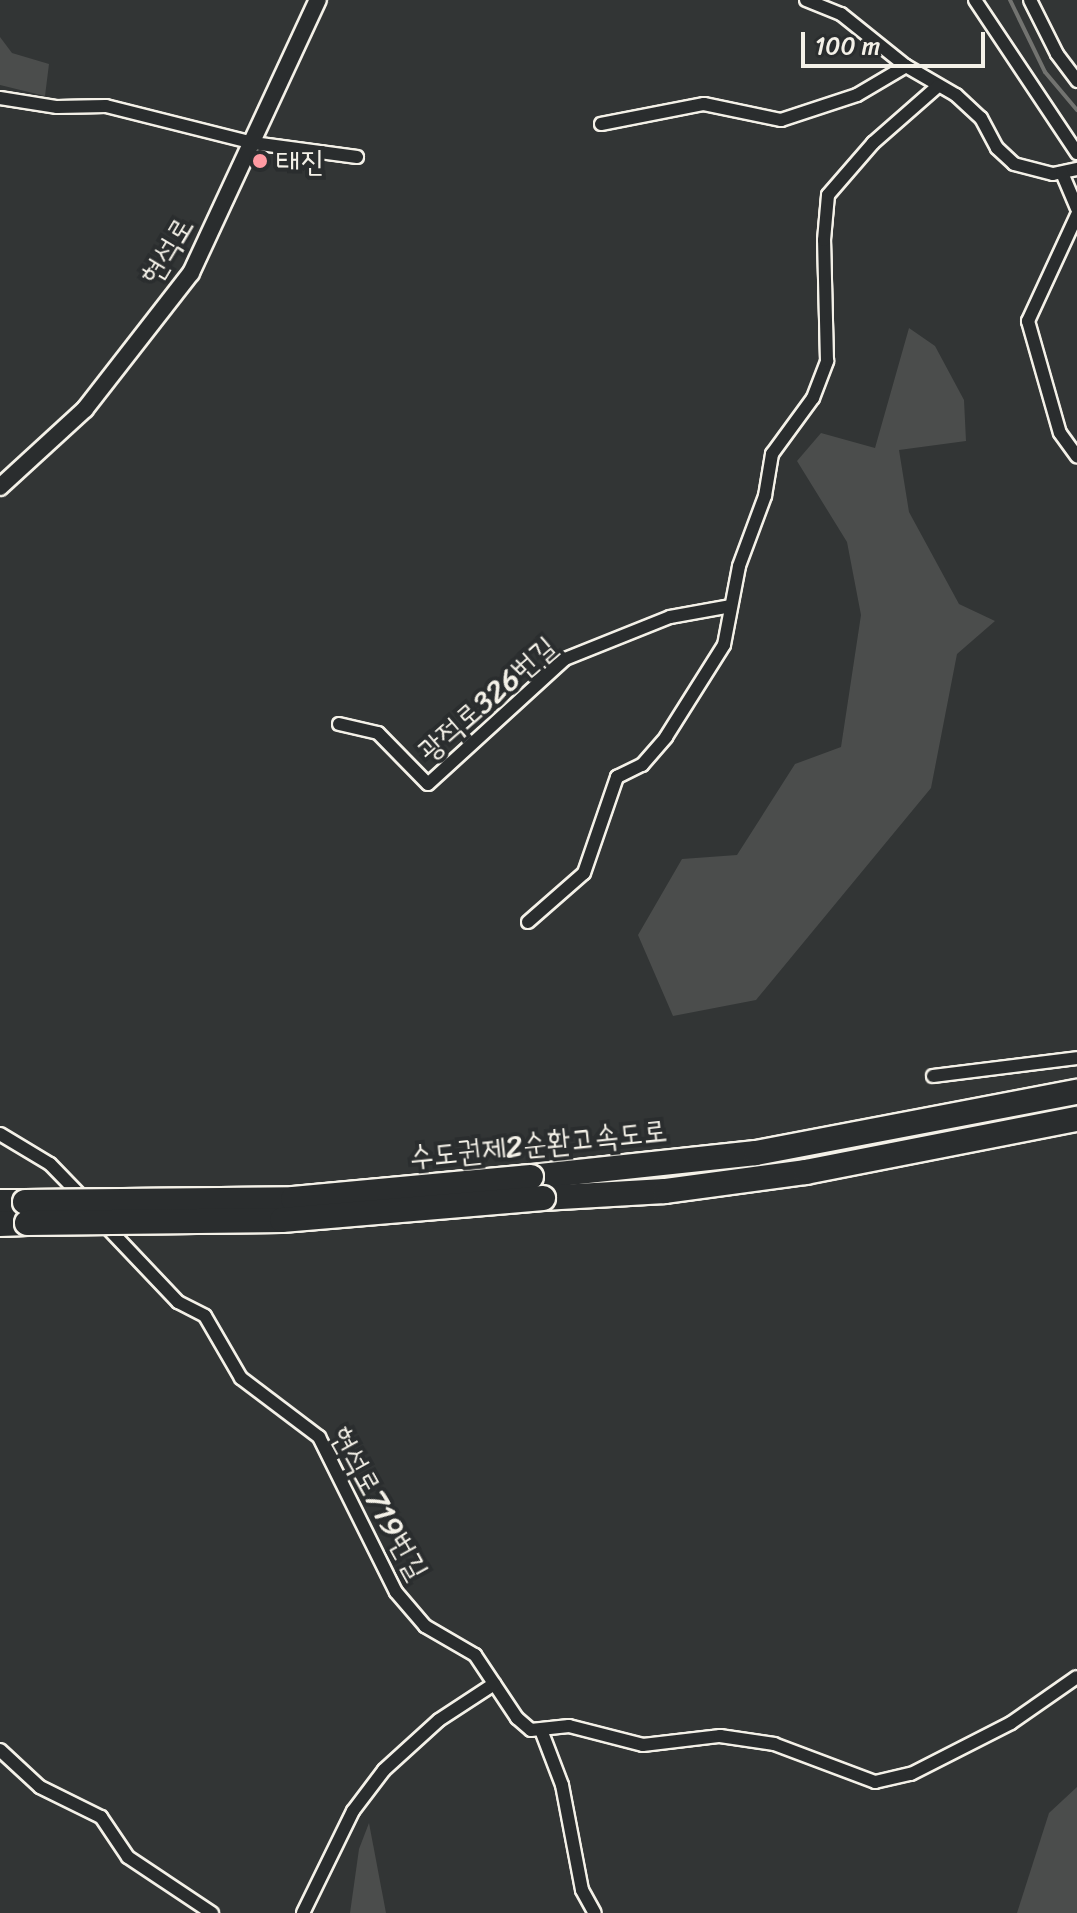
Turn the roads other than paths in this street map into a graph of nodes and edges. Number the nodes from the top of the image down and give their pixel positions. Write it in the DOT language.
graph roads {
  1 [pos="318,0"];
  2 [pos="806,0"];
  3 [pos="847,0"];
  4 [pos="975,0"];
  5 [pos="1030,0"];
  6 [pos="841,14"];
  7 [pos="906,66"];
  8 [pos="1077,81"];
  9 [pos="938,86"];
  10 [pos="0,98"];
  11 [pos="601,124"];
  12 [pos="253,143"];
  13 [pos="1077,153"];
  14 [pos="357,157"];
  15 [pos="1077,169"];
  16 [pos="1062,173"];
  17 [pos="1077,209"];
  18 [pos="1077,215"];
  19 [pos="1077,456"];
  20 [pos="0,487"];
  21 [pos="731,606"];
  22 [pos="339,724"];
  23 [pos="528,922"];
  24 [pos="1077,1058"];
  25 [pos="933,1076"];
  26 [pos="1077,1092"];
  27 [pos="1077,1119"];
  28 [pos="0,1134"];
  29 [pos="537,1187"];
  30 [pos="0,1202"];
  31 [pos="26,1213"];
  32 [pos="0,1224"];
  33 [pos="1077,1677"];
  34 [pos="494,1684"];
  35 [pos="541,1730"];
  36 [pos="0,1750"];
  37 [pos="212,1913"];
  38 [pos="303,1913"];
  39 [pos="595,1913"];
  1 -- 12 [label="street, 현석로"];
  2 -- 6 [label="street"];
  3 -- 6 [label="street"];
  4 -- 13 [label="street"];
  5 -- 8 [label="street"];
  6 -- 7 [label="street"];
  7 -- 9 [label="street"];
  7 -- 11 [label="street"];
  9 -- 16 [label="street"];
  9 -- 21 [label="street"];
  10 -- 12 [label="street"];
  12 -- 14 [label="street"];
  12 -- 20 [label="street, 현석로"];
  15 -- 16 [label="street"];
  16 -- 17 [label="street"];
  18 -- 19 [label="street"];
  21 -- 22 [label="street, 광적로326번길"];
  21 -- 23 [label="street"];
  24 -- 25 [label="street"];
  26 -- 29 [label="highway, 수도권제2순환고속도로"];
  27 -- 29 [label="highway, 수도권제2순환고속도로"];
  28 -- 34 [label="street, 현석로719번길"];
  29 -- 31 [label="highway, 수도권제2순환고속도로, bridge"];
  30 -- 31 [label="highway, 수도권제2순환고속도로"];
  31 -- 32 [label="highway, 수도권제2순환고속도로"];
  33 -- 35 [label="street"];
  34 -- 35 [label="street, 현석로719번길"];
  34 -- 38 [label="street"];
  35 -- 39 [label="street"];
  36 -- 37 [label="street"];
}
